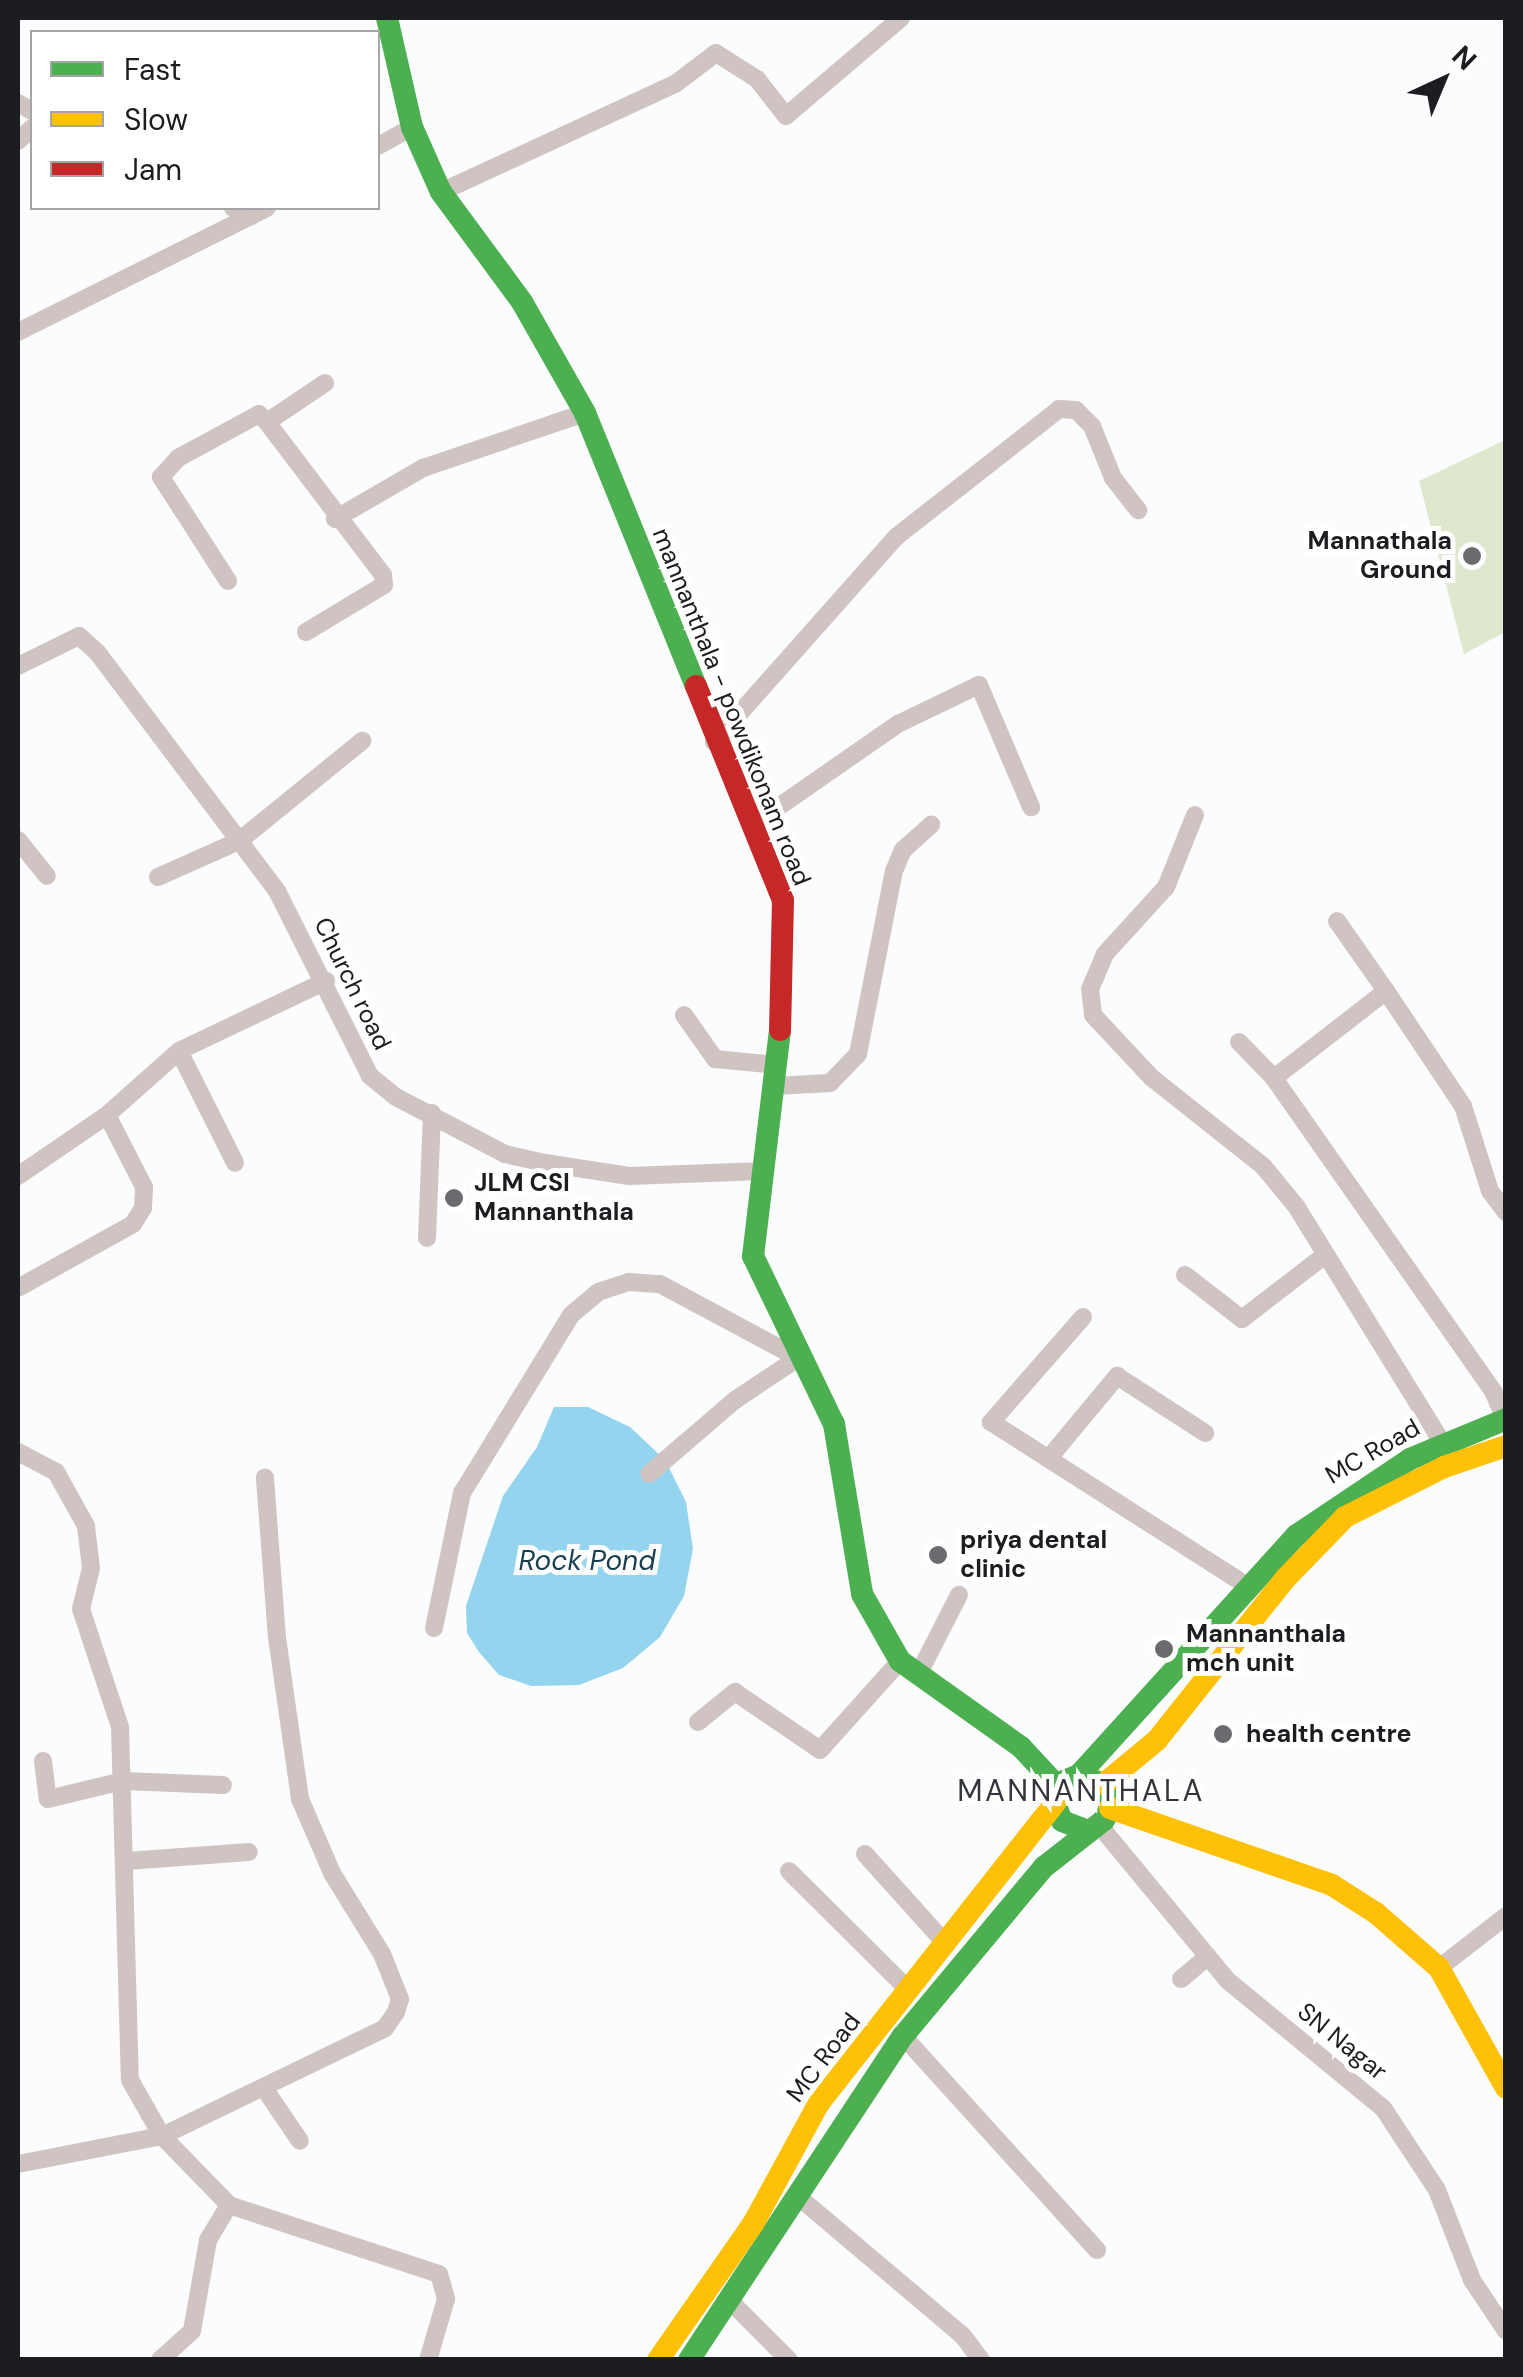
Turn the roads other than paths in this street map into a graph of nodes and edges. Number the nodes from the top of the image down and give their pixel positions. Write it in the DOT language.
graph roads {
  1 [pos="386,18"];
  2 [pos="901,18"];
  3 [pos="412,127"];
  4 [pos="380,145"];
  5 [pos="442,192"];
  6 [pos="259,212"];
  7 [pos="18,332"];
  8 [pos="325,383"];
  9 [pos="585,413"];
  10 [pos="267,422"];
  11 [pos="1138,510"];
  12 [pos="335,519"];
  13 [pos="228,582"];
  14 [pos="306,632"];
  15 [pos="18,666"];
  16 [pos="362,741"];
  17 [pos="714,742"];
  18 [pos="1031,808"];
  19 [pos="1196,816"];
  20 [pos="932,825"];
  21 [pos="750,826"];
  22 [pos="18,840"];
  23 [pos="239,841"];
  24 [pos="46,876"];
  25 [pos="158,877"];
  26 [pos="1338,922"];
  27 [pos="326,981"];
  28 [pos="1386,991"];
  29 [pos="684,1016"];
  30 [pos="1240,1042"];
  31 [pos="179,1051"];
  32 [pos="776,1076"];
  33 [pos="1274,1078"];
  34 [pos="432,1112"];
  35 [pos="108,1115"];
  36 [pos="235,1163"];
  37 [pos="764,1171"];
  38 [pos="18,1176"];
  39 [pos="1506,1212"];
  40 [pos="427,1238"];
  41 [pos="1325,1255"];
  42 [pos="1185,1275"];
  43 [pos="18,1288"];
  44 [pos="1084,1318"];
  45 [pos="798,1358"];
  46 [pos="1505,1419"];
  47 [pos="1205,1433"];
  48 [pos="1443,1444"];
  49 [pos="1506,1446"];
  50 [pos="18,1452"];
  51 [pos="1049,1458"];
  52 [pos="650,1474"];
  53 [pos="266,1477"];
  54 [pos="1248,1586"];
  55 [pos="959,1595"];
  56 [pos="434,1628"];
  57 [pos="909,1668"];
  58 [pos="698,1722"];
  59 [pos="43,1761"];
  60 [pos="123,1781"];
  61 [pos="1104,1784"];
  62 [pos="223,1785"];
  63 [pos="1064,1788"];
  64 [pos="1099,1821"];
  65 [pos="249,1852"];
  66 [pos="865,1854"];
  67 [pos="127,1861"];
  68 [pos="789,1871"];
  69 [pos="1506,1916"];
  70 [pos="947,1945"];
  71 [pos="1208,1956"];
  72 [pos="1439,1968"];
  73 [pos="1181,1979"];
  74 [pos="910,1991"];
  75 [pos="902,2036"];
  76 [pos="1506,2088"];
  77 [pos="266,2090"];
  78 [pos="162,2136"];
  79 [pos="300,2141"];
  80 [pos="18,2164"];
  81 [pos="801,2200"];
  82 [pos="229,2205"];
  83 [pos="1097,2250"];
  84 [pos="721,2295"];
  85 [pos="1506,2331"];
  86 [pos="160,2360"];
  87 [pos="428,2360"];
  88 [pos="658,2360"];
  89 [pos="689,2360"];
  90 [pos="789,2360"];
  91 [pos="981,2360"];
  1 -- 3 [label="main road, mannanthala - powdikonam road"];
  2 -- 5 [label="street"];
  3 -- 4 [label="street"];
  3 -- 5 [label="main road, mannanthala - powdikonam road"];
  5 -- 9 [label="main road, mannanthala - powdikonam road"];
  6 -- 7 [label="street"];
  8 -- 10 [label="street"];
  9 -- 12 [label="street"];
  9 -- 17 [label="main road, mannanthala - powdikonam road"];
  10 -- 12 [label="street"];
  10 -- 13 [label="street"];
  11 -- 17 [label="street"];
  12 -- 14 [label="street"];
  15 -- 23 [label="street, Church road"];
  16 -- 23 [label="street"];
  17 -- 21 [label="main road, mannanthala - powdikonam road"];
  18 -- 21 [label="street"];
  19 -- 41 [label="street"];
  20 -- 32 [label="street"];
  21 -- 32 [label="main road, mannanthala - powdikonam road"];
  22 -- 24 [label="street"];
  23 -- 25 [label="street"];
  23 -- 27 [label="street, Church road"];
  26 -- 28 [label="street"];
  27 -- 31 [label="street"];
  27 -- 34 [label="street, Church road"];
  28 -- 33 [label="street"];
  28 -- 39 [label="street"];
  29 -- 32 [label="street"];
  30 -- 33 [label="street"];
  31 -- 35 [label="street"];
  31 -- 36 [label="street"];
  32 -- 37 [label="main road, mannanthala - powdikonam road"];
  33 -- 46 [label="street"];
  34 -- 37 [label="street, Church road"];
  34 -- 40 [label="street"];
  35 -- 38 [label="street"];
  35 -- 43 [label="street"];
  37 -- 45 [label="main road, mannanthala - powdikonam road"];
  41 -- 42 [label="street"];
  41 -- 48 [label="street"];
  44 -- 51 [label="street"];
  45 -- 52 [label="street"];
  45 -- 56 [label="street"];
  45 -- 57 [label="main road, mannanthala - powdikonam road"];
  46 -- 48 [label="main road, MC Road"];
  47 -- 51 [label="street"];
  48 -- 54 [label="main road, MC Road"];
  49 -- 61 [label="main road, MC Road"];
  50 -- 60 [label="street"];
  51 -- 54 [label="street"];
  53 -- 77 [label="street"];
  54 -- 63 [label="main road, MC Road"];
  55 -- 57 [label="street"];
  57 -- 58 [label="street"];
  57 -- 63 [label="main road, mannanthala - powdikonam road"];
  59 -- 60 [label="street"];
  60 -- 62 [label="street"];
  60 -- 67 [label="street"];
  61 -- 63 [label="main road"];
  61 -- 64 [label="main road"];
  63 -- 64 [label="main road, mannanthala - powdikonam road"];
  63 -- 70 [label="main road, MC Road"];
  64 -- 71 [label="street, SN Nagar"];
  64 -- 72 [label="main road"];
  64 -- 75 [label="main road, MC Road"];
  65 -- 67 [label="street"];
  66 -- 70 [label="street"];
  67 -- 78 [label="street"];
  68 -- 74 [label="street"];
  69 -- 72 [label="street"];
  70 -- 74 [label="main road, MC Road"];
  71 -- 73 [label="street"];
  71 -- 85 [label="street, SN Nagar"];
  72 -- 76 [label="main road"];
  74 -- 84 [label="main road, MC Road"];
  75 -- 81 [label="main road, MC Road"];
  75 -- 83 [label="street"];
  77 -- 78 [label="street"];
  77 -- 79 [label="street"];
  78 -- 80 [label="street"];
  78 -- 82 [label="street"];
  81 -- 84 [label="main road, MC Road"];
  81 -- 91 [label="street"];
  82 -- 86 [label="street"];
  82 -- 87 [label="street"];
  84 -- 88 [label="main road, MC Road"];
  84 -- 89 [label="main road, MC Road"];
  84 -- 90 [label="street"];
}
